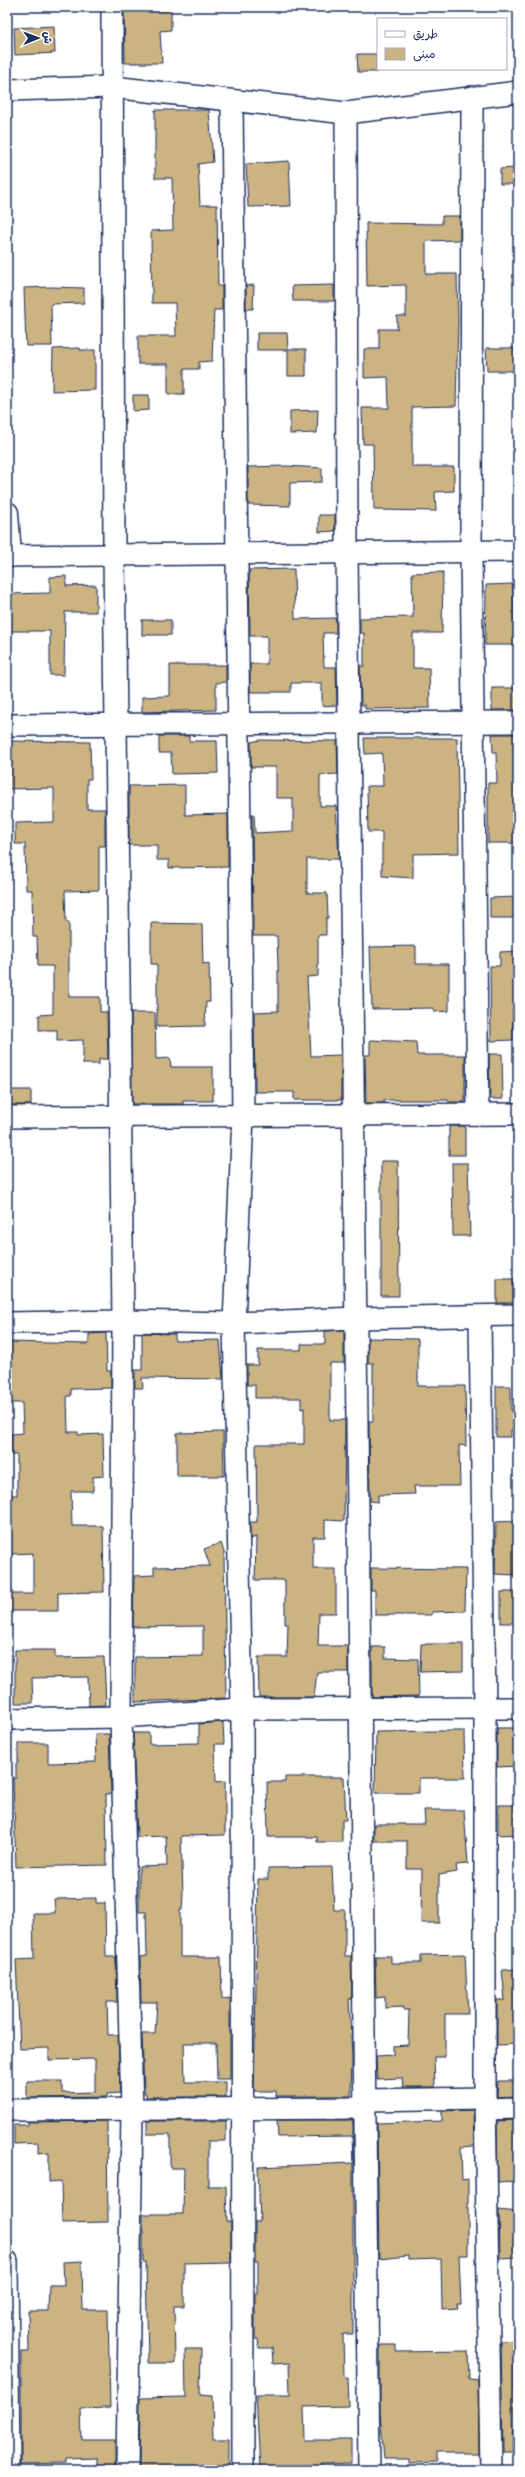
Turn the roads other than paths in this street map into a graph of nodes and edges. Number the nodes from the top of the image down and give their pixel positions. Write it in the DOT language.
graph roads {
  1 [pos="112,7"];
  2 [pos="112,87"];
  3 [pos="7,90"];
  4 [pos="518,92"];
  5 [pos="472,97"];
  6 [pos="232,102"];
  7 [pos="346,113"];
  8 [pos="7,513"];
  9 [pos="471,551"];
  10 [pos="518,551"];
  11 [pos="347,552"];
  12 [pos="236,553"];
  13 [pos="114,554"];
  14 [pos="8,556"];
  15 [pos="473,722"];
  16 [pos="518,722"];
  17 [pos="238,723"];
  18 [pos="349,723"];
  19 [pos="116,724"];
  20 [pos="7,725"];
  21 [pos="478,1114"];
  22 [pos="518,1114"];
  23 [pos="354,1115"];
  24 [pos="120,1116"];
  25 [pos="243,1116"];
  26 [pos="7,1117"];
  27 [pos="480,1316"];
  28 [pos="518,1316"];
  29 [pos="356,1318"];
  30 [pos="123,1321"];
  31 [pos="7,1323"];
  32 [pos="234,1323"];
  33 [pos="485,1708"];
  34 [pos="518,1708"];
  35 [pos="242,1709"];
  36 [pos="360,1710"];
  37 [pos="121,1717"];
  38 [pos="7,1719"];
  39 [pos="365,2104"];
  40 [pos="485,2104"];
  41 [pos="518,2108"];
  42 [pos="132,2109"];
  43 [pos="242,2109"];
  44 [pos="7,2110"];
  45 [pos="7,2261"];
  46 [pos="9,2470"];
  47 [pos="126,2470"];
  48 [pos="243,2470"];
  49 [pos="369,2470"];
  50 [pos="491,2470"];
  1 -- 2 [label="street"];
  2 -- 3 [label="street"];
  2 -- 6 [label="street"];
  2 -- 13 [label="street"];
  4 -- 5 [label="street"];
  5 -- 7 [label="street"];
  5 -- 9 [label="street"];
  6 -- 7 [label="street"];
  6 -- 12 [label="street"];
  7 -- 11 [label="street"];
  8 -- 14 [label="street"];
  9 -- 10 [label="street"];
  9 -- 11 [label="street"];
  9 -- 15 [label="street"];
  11 -- 12 [label="street"];
  11 -- 18 [label="street"];
  12 -- 13 [label="street"];
  12 -- 17 [label="street"];
  13 -- 14 [label="street"];
  13 -- 19 [label="street"];
  15 -- 16 [label="street"];
  15 -- 18 [label="street"];
  15 -- 21 [label="street"];
  17 -- 18 [label="street"];
  17 -- 19 [label="street"];
  17 -- 25 [label="street"];
  18 -- 23 [label="street"];
  19 -- 20 [label="street"];
  19 -- 24 [label="street"];
  21 -- 22 [label="street"];
  21 -- 23 [label="street"];
  23 -- 25 [label="street"];
  23 -- 29 [label="street"];
  24 -- 25 [label="street"];
  24 -- 26 [label="street"];
  24 -- 30 [label="street"];
  25 -- 32 [label="street"];
  27 -- 28 [label="street"];
  27 -- 29 [label="street"];
  27 -- 33 [label="street"];
  29 -- 32 [label="street"];
  29 -- 36 [label="street"];
  30 -- 31 [label="street"];
  30 -- 32 [label="street"];
  30 -- 37 [label="street"];
  32 -- 35 [label="street"];
  33 -- 34 [label="street"];
  33 -- 36 [label="street"];
  33 -- 40 [label="street"];
  35 -- 36 [label="street"];
  35 -- 37 [label="street"];
  35 -- 43 [label="street"];
  36 -- 39 [label="street"];
  37 -- 38 [label="street"];
  37 -- 42 [label="street"];
  39 -- 40 [label="street"];
  39 -- 43 [label="street"];
  39 -- 49 [label="street"];
  40 -- 41 [label="street"];
  40 -- 50 [label="street"];
  42 -- 43 [label="street"];
  42 -- 44 [label="street"];
  42 -- 47 [label="street"];
  43 -- 48 [label="street"];
  45 -- 46 [label="street"];
}
